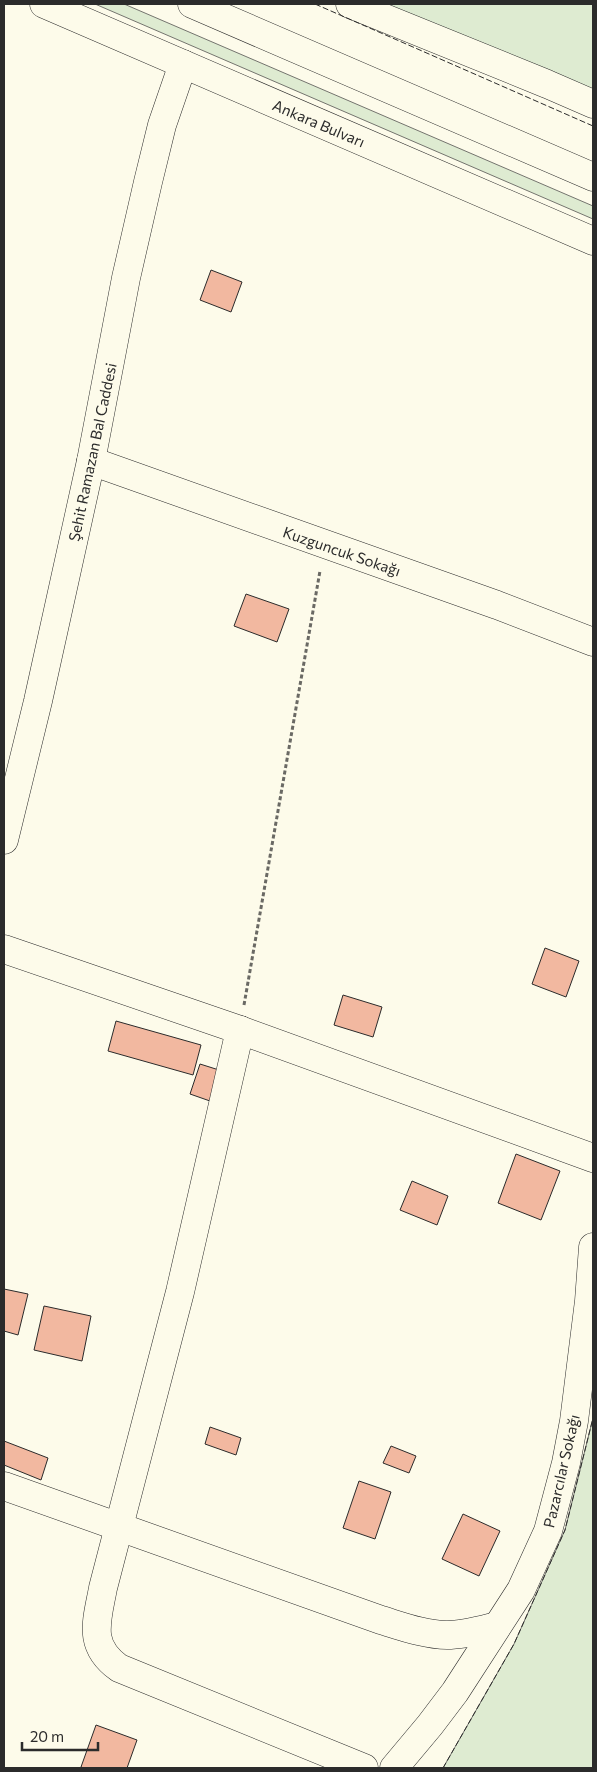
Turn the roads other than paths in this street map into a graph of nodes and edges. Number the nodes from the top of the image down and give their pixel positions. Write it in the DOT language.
graph roads {
  1 [pos="44,4"];
  2 [pos="192,4"];
  3 [pos="350,4"];
  4 [pos="183,64"];
  5 [pos="593,104"];
  6 [pos="593,177"];
  7 [pos="593,241"];
  8 [pos="91,461"];
  9 [pos="593,642"];
  10 [pos="4,840"];
  11 [pos="4,949"];
  12 [pos="240,1030"];
  13 [pos="593,1158"];
  14 [pos="593,1247"];
  15 [pos="4,1486"];
  16 [pos="120,1527"];
  17 [pos="497,1626"];
  18 [pos="364,1768"];
  19 [pos="394,1768"];
  1 -- 4 [label="street, Ankara Bulvarı"];
  2 -- 6 [label="street"];
  3 -- 5 [label="street"];
  4 -- 7 [label="street, Ankara Bulvarı"];
  4 -- 8 [label="street, Şehit Ramazan Bal Caddesi"];
  8 -- 9 [label="street, Kuzguncuk Sokağı"];
  8 -- 10 [label="street, Şehit Ramazan Bal Caddesi"];
  11 -- 12 [label="street"];
  12 -- 13 [label="street"];
  12 -- 16 [label="street"];
  14 -- 17 [label="street, Pazarcılar Sokağı"];
  15 -- 16 [label="street"];
  16 -- 17 [label="street"];
  16 -- 18 [label="street"];
  17 -- 19 [label="street, Pazarcılar Sokağı"];
}
